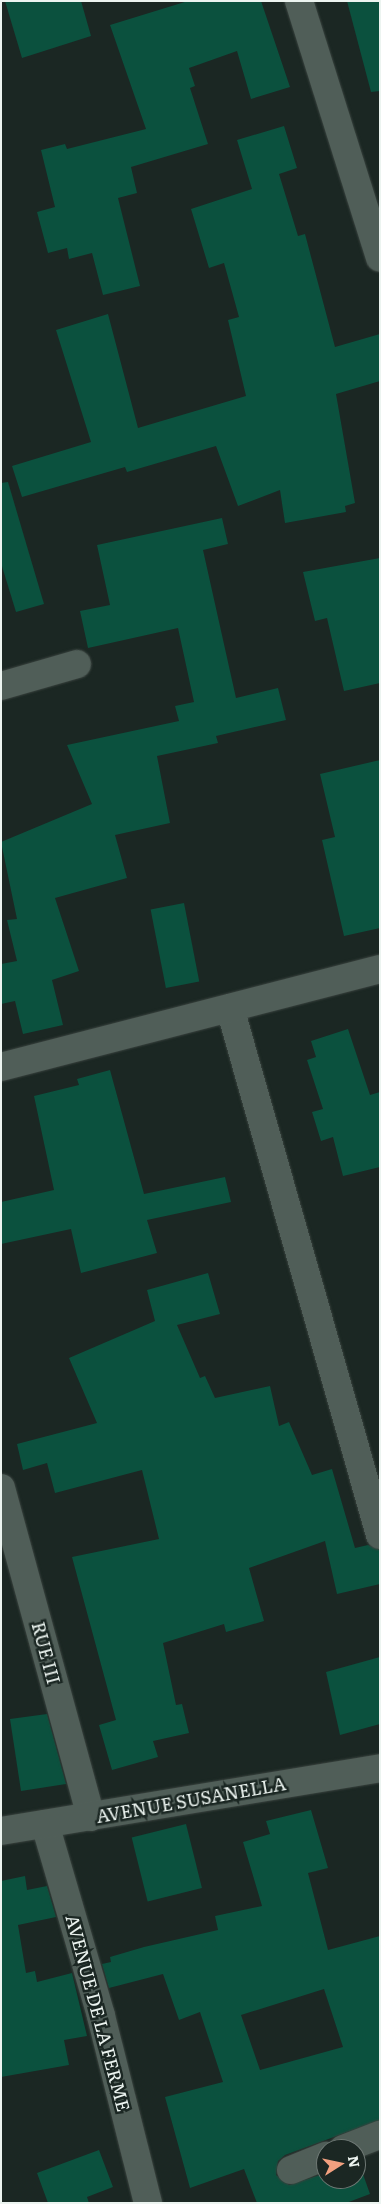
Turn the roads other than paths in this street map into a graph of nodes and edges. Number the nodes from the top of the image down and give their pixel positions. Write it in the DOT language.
graph roads {
  1 [pos="299,1"];
  2 [pos="380,258"];
  3 [pos="77,664"];
  4 [pos="1,686"];
  5 [pos="380,969"];
  6 [pos="230,1008"];
  7 [pos="1,1067"];
  8 [pos="1,1488"];
  9 [pos="380,1535"];
  10 [pos="380,1768"];
  11 [pos="91,1817"];
  12 [pos="45,1824"];
  13 [pos="1,1831"];
  14 [pos="380,2135"];
  15 [pos="366,2140"];
  16 [pos="316,2160"];
  17 [pos="291,2170"];
  18 [pos="148,2203"];
  1 -- 2 [label="street"];
  3 -- 4 [label="street"];
  5 -- 6 [label="street"];
  6 -- 7 [label="street"];
  6 -- 9 [label="street"];
  8 -- 11 [label="street, RUE III"];
  10 -- 11 [label="street, AVENUE SUSANELLA"];
  11 -- 12 [label="street, AVENUE SUSANELLA"];
  12 -- 13 [label="street, AVENUE SUSANELLA"];
  12 -- 18 [label="street, AVENUE DE LA FERME"];
  14 -- 15 [label="street"];
  16 -- 17 [label="street"];
}
